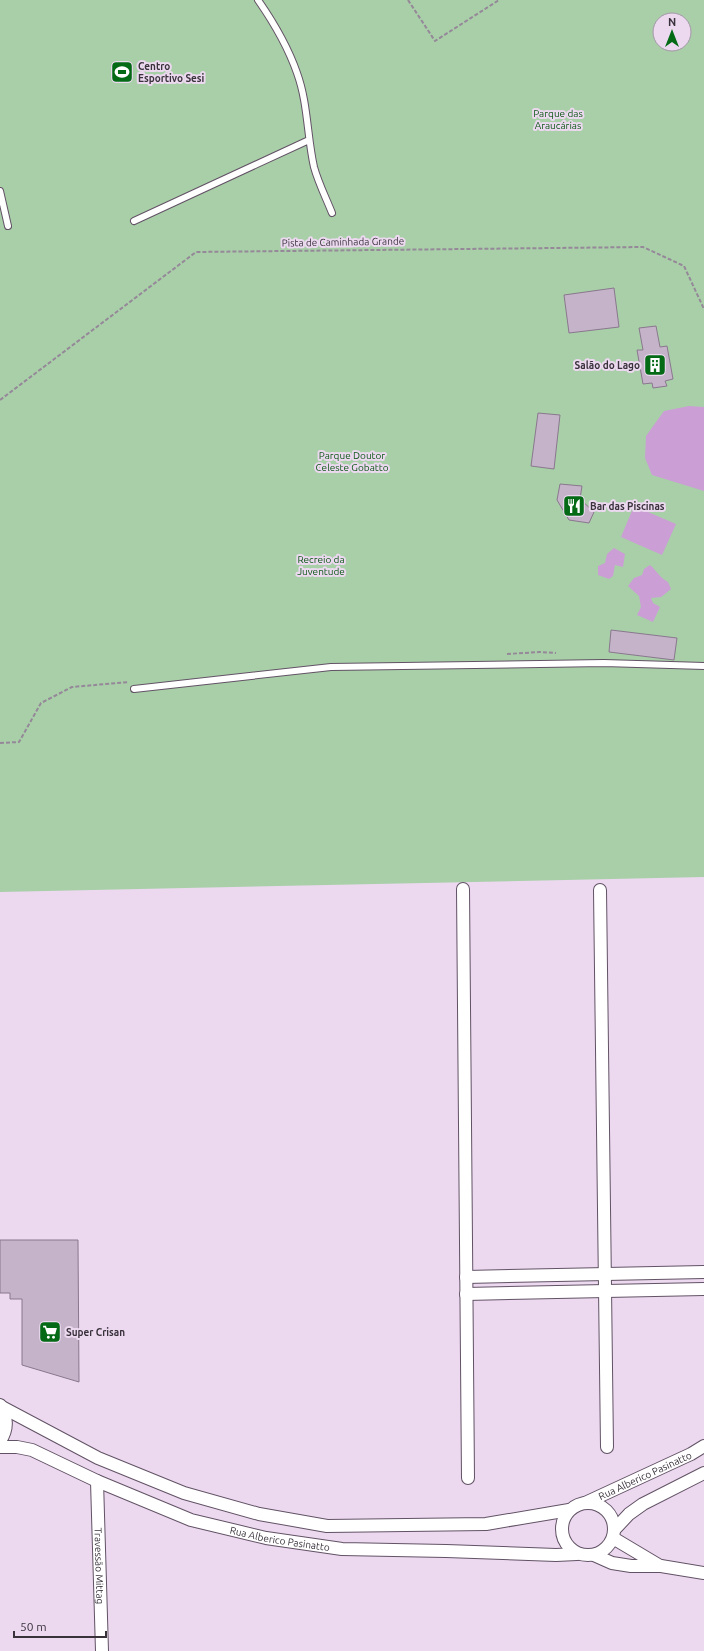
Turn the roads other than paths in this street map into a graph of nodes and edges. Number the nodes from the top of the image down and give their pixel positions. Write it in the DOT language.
graph roads {
  1 [pos="258,0"];
  2 [pos="309,140"];
  3 [pos="0,191"];
  4 [pos="332,213"];
  5 [pos="134,221"];
  6 [pos="8,226"];
  7 [pos="704,666"];
  8 [pos="134,689"];
  9 [pos="462,889"];
  10 [pos="600,890"];
  11 [pos="704,1272"];
  12 [pos="605,1274"];
  13 [pos="466,1276"];
  14 [pos="704,1289"];
  15 [pos="605,1291"];
  16 [pos="466,1294"];
  17 [pos="0,1406"];
  18 [pos="0,1441"];
  19 [pos="704,1446"];
  20 [pos="0,1447"];
  21 [pos="607,1447"];
  22 [pos="704,1473"];
  23 [pos="468,1478"];
  24 [pos="97,1481"];
  25 [pos="585,1503"];
  26 [pos="569,1510"];
  27 [pos="613,1534"];
  28 [pos="577,1554"];
  29 [pos="594,1555"];
  30 [pos="661,1566"];
  31 [pos="704,1573"];
  32 [pos="102,1651"];
  1 -- 2 [label="lane"];
  2 -- 4 [label="lane"];
  2 -- 5 [label="lane"];
  3 -- 6 [label="lane"];
  7 -- 8 [label="lane"];
  9 -- 13 [label="street"];
  10 -- 12 [label="street"];
  11 -- 12 [label="street"];
  12 -- 13 [label="street"];
  12 -- 15 [label="street"];
  13 -- 16 [label="street"];
  14 -- 15 [label="street"];
  15 -- 16 [label="street"];
  15 -- 21 [label="street"];
  16 -- 23 [label="street"];
  17 -- 18 [label="street"];
  17 -- 26 [label="street, Rua Alberico Pasinatto"];
  19 -- 25 [label="street, Rua Alberico Pasinatto"];
  20 -- 24 [label="street, Rua Alberico Pasinatto"];
  22 -- 27 [label="street"];
  24 -- 28 [label="street, Rua Alberico Pasinatto"];
  24 -- 32 [label="street, Travessão Mittag"];
  25 -- 26 [label="street"];
  25 -- 27 [label="street"];
  26 -- 28 [label="street"];
  27 -- 29 [label="street"];
  27 -- 30 [label="street"];
  28 -- 29 [label="street"];
  29 -- 30 [label="street"];
  30 -- 31 [label="street"];
}
